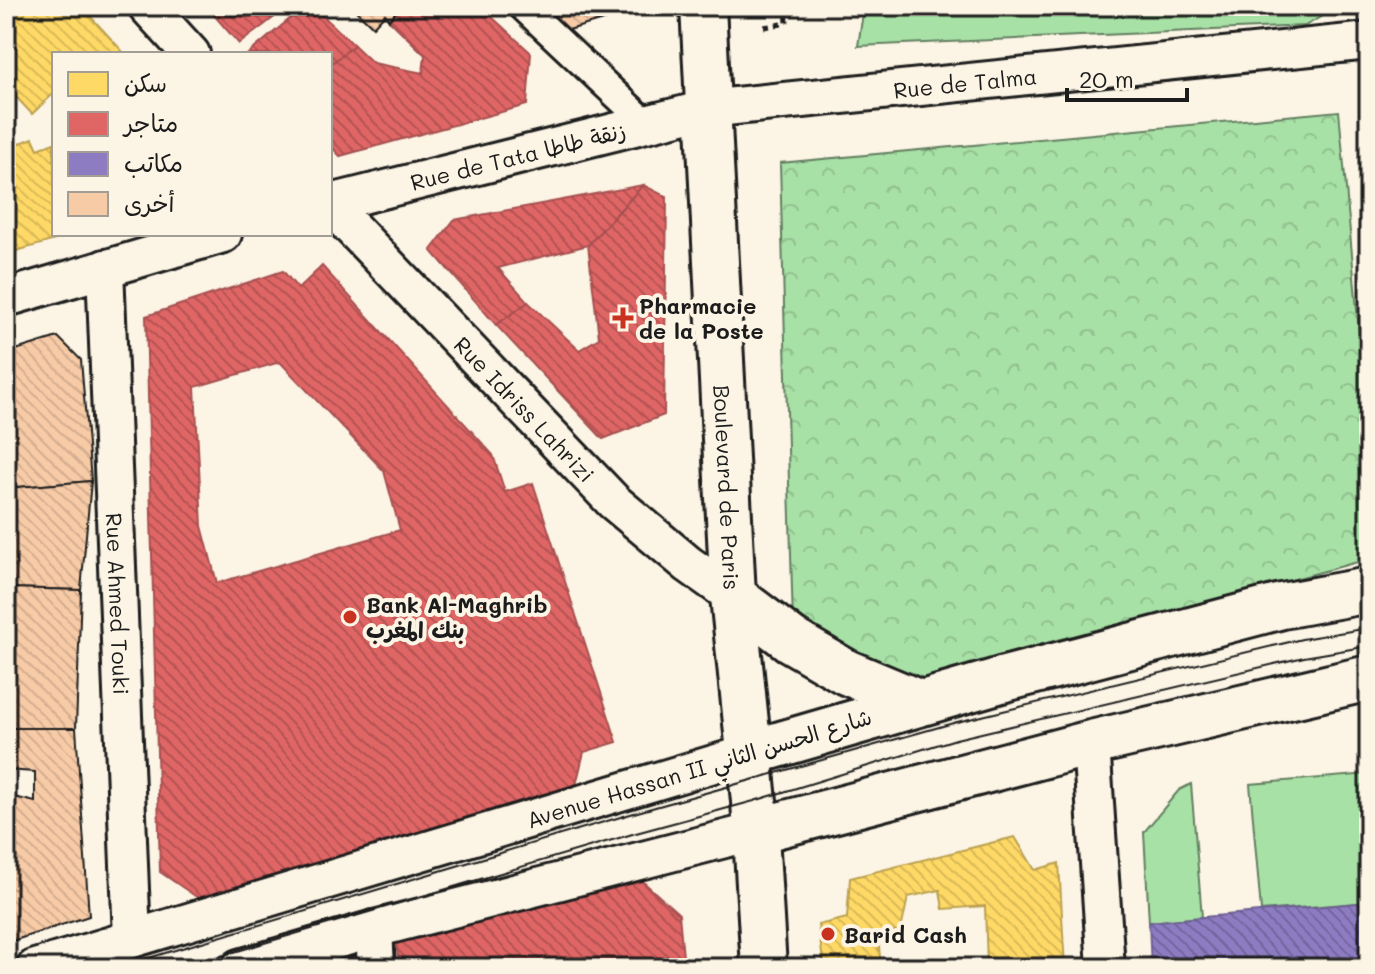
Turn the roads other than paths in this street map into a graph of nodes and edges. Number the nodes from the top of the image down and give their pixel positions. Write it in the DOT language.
graph roads {
  1 [pos="147,6"];
  2 [pos="522,6"];
  3 [pos="703,6"];
  4 [pos="1369,41"];
  5 [pos="189,52"];
  6 [pos="706,109"];
  7 [pos="646,123"];
  8 [pos="332,203"];
  9 [pos="332,206"];
  10 [pos="216,236"];
  11 [pos="105,268"];
  12 [pos="6,298"];
  13 [pos="1369,590"];
  14 [pos="733,596"];
  15 [pos="1369,678"];
  16 [pos="920,703"];
  17 [pos="1091,743"];
  18 [pos="750,753"];
  19 [pos="756,831"];
  20 [pos="374,929"];
  21 [pos="132,939"];
  22 [pos="35,968"];
  23 [pos="240,968"];
  24 [pos="376,968"];
  25 [pos="764,968"];
  26 [pos="1106,968"];
  1 -- 5 [label="street"];
  2 -- 7 [label="street"];
  3 -- 6 [label="main road, Boulevard de Paris"];
  4 -- 6 [label="street, Rue de Talma"];
  6 -- 7 [label="street, Rue de Tata زنقة طاطا"];
  6 -- 14 [label="main road, Boulevard de Paris"];
  7 -- 8 [label="street, Rue de Tata زنقة طاطا"];
  9 -- 14 [label="street, Rue Idriss Lahrizi"];
  10 -- 11 [label="street"];
  11 -- 12 [label="street"];
  11 -- 21 [label="street, Rue Ahmed Touki"];
  13 -- 16 [label="main road, Avenue Hassan II شارع الحسن الثاني"];
  14 -- 16 [label="main road"];
  14 -- 18 [label="main road, Boulevard de Paris"];
  15 -- 17 [label="main road"];
  16 -- 18 [label="main road, Avenue Hassan II شارع الحسن الثاني"];
  17 -- 19 [label="main road"];
  17 -- 26 [label="street"];
  18 -- 19 [label="main road, Boulevard de Paris"];
  18 -- 21 [label="street, Avenue Hassan II شارع الحسن الثاني"];
  19 -- 20 [label="street"];
  19 -- 25 [label="main road, Boulevard de Paris"];
  20 -- 23 [label="street"];
  20 -- 24 [label="street"];
  21 -- 22 [label="street, Avenue Hassan II شارع الحسن الثاني"];
}
